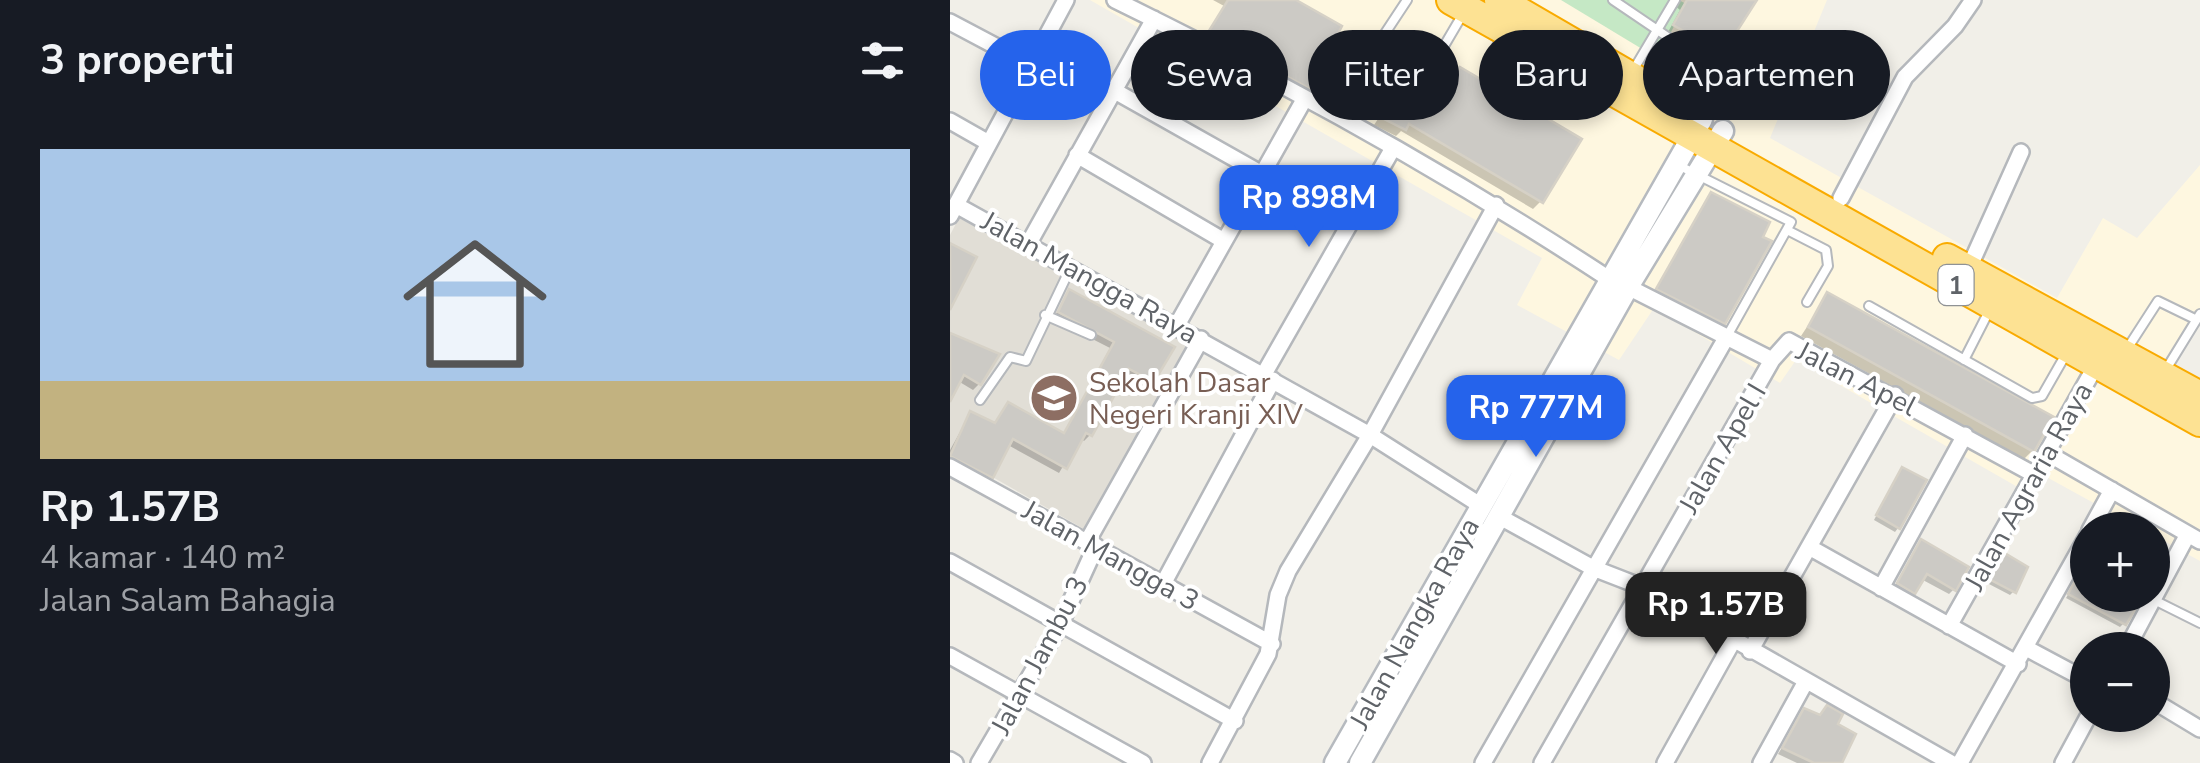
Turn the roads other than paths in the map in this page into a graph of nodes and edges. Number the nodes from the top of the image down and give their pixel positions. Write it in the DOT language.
graph roads {
  1 [pos="1066,0"];
  2 [pos="1115,0"];
  3 [pos="1407,0"];
  4 [pos="1499,0"];
  5 [pos="1613,0"];
  6 [pos="1675,0"];
  7 [pos="1973,0"];
  8 [pos="1458,4"];
  9 [pos="1154,19"];
  10 [pos="950,22"];
  11 [pos="1658,27"];
  12 [pos="1049,30"];
  13 [pos="1387,30"];
  14 [pos="1447,30"];
  15 [pos="1506,30"];
  16 [pos="1543,30"];
  17 [pos="980,38"];
  18 [pos="1623,75"];
  19 [pos="1623,83"];
  20 [pos="1113,90"];
  21 [pos="1305,98"];
  22 [pos="999,120"];
  23 [pos="950,122"];
  24 [pos="1704,128"];
  25 [pos="987,142"];
  26 [pos="1393,148"];
  27 [pos="2021,152"];
  28 [pos="1077,155"];
  29 [pos="1686,169"];
  30 [pos="1262,174"];
  31 [pos="1841,198"];
  32 [pos="1496,205"];
  33 [pos="1796,208"];
  34 [pos="953,210"];
  35 [pos="1789,230"];
  36 [pos="1030,241"];
  37 [pos="1224,241"];
  38 [pos="1072,266"];
  39 [pos="1968,270"];
  40 [pos="1619,283"];
  41 [pos="1808,302"];
  42 [pos="1869,306"];
  43 [pos="1992,306"];
  44 [pos="1045,314"];
  45 [pos="2198,317"];
  46 [pos="1177,325"];
  47 [pos="1090,335"];
  48 [pos="1201,338"];
  49 [pos="1726,338"];
  50 [pos="2069,348"];
  51 [pos="2110,358"];
  52 [pos="1772,360"];
  53 [pos="1964,360"];
  54 [pos="2162,375"];
  55 [pos="1269,377"];
  56 [pos="1894,395"];
  57 [pos="2200,396"];
  58 [pos="980,400"];
  59 [pos="1542,422"];
  60 [pos="2200,422"];
  61 [pos="1370,435"];
  62 [pos="1964,435"];
  63 [pos="2047,453"];
  64 [pos="950,467"];
  65 [pos="2035,474"];
  66 [pos="2112,490"];
  67 [pos="1480,505"];
  68 [pos="2100,512"];
  69 [pos="1500,516"];
  70 [pos="2194,537"];
  71 [pos="1092,544"];
  72 [pos="1808,547"];
  73 [pos="950,562"];
  74 [pos="2070,567"];
  75 [pos="1593,568"];
  76 [pos="2170,575"];
  77 [pos="1163,584"];
  78 [pos="1642,588"];
  79 [pos="1880,588"];
  80 [pos="2170,608"];
  81 [pos="2200,623"];
  82 [pos="1060,625"];
  83 [pos="1949,626"];
  84 [pos="1734,641"];
  85 [pos="1272,644"];
  86 [pos="2026,648"];
  87 [pos="1750,651"];
  88 [pos="950,656"];
  89 [pos="2018,664"];
  90 [pos="2070,671"];
  91 [pos="1805,683"];
  92 [pos="1390,686"];
  93 [pos="1019,697"];
  94 [pos="2170,711"];
  95 [pos="1234,721"];
  96 [pos="2200,729"];
  97 [pos="2080,732"];
  98 [pos="1348,739"];
  99 [pos="1364,757"];
  100 [pos="979,763"];
  101 [pos="1142,763"];
  102 [pos="1210,763"];
  103 [pos="1336,763"];
  104 [pos="1482,763"];
  105 [pos="1542,763"];
  106 [pos="1665,763"];
  107 [pos="1761,763"];
  108 [pos="1951,763"];
  109 [pos="1960,763"];
  110 [pos="2063,763"];
  1 -- 12 [label="street"];
  2 -- 9 [label="street, Jalan Apel"];
  3 -- 13 [label="lane"];
  4 -- 16 [label="highway, 1"];
  5 -- 11 [label="lane"];
  6 -- 11 [label="lane"];
  7 -- 31 [label="street"];
  8 -- 14 [label="lane"];
  8 -- 15 [label="highway, 1"];
  9 -- 20 [label="street"];
  9 -- 21 [label="street, Jalan Apel"];
  10 -- 17 [label="street"];
  11 -- 18 [label="lane"];
  11 -- 24 [label="lane"];
  19 -- 24 [label="highway, 1"];
  20 -- 28 [label="street"];
  20 -- 30 [label="street"];
  21 -- 26 [label="street, Jalan Apel"];
  21 -- 30 [label="street"];
  22 -- 25 [label="street"];
  23 -- 25 [label="street"];
  24 -- 29 [label="street, Jalan Nangka Raya"];
  24 -- 31 [label="highway, 1"];
  24 -- 33 [label="highway, 1"];
  25 -- 34 [label="street"];
  26 -- 32 [label="street, Jalan Apel"];
  26 -- 55 [label="street"];
  27 -- 39 [label="street"];
  28 -- 36 [label="street"];
  28 -- 37 [label="street"];
  29 -- 33 [label="lane"];
  29 -- 40 [label="street, Jalan Nangka Raya"];
  30 -- 37 [label="street"];
  31 -- 39 [label="highway, 1"];
  32 -- 40 [label="street, Jalan Apel"];
  32 -- 61 [label="street"];
  33 -- 35 [label="lane"];
  33 -- 43 [label="highway, 1"];
  34 -- 36 [label="street, Jalan Mangga Raya"];
  35 -- 41 [label="lane"];
  35 -- 49 [label="lane"];
  36 -- 38 [label="street, Jalan Mangga Raya"];
  37 -- 46 [label="street"];
  38 -- 44 [label="lane"];
  38 -- 46 [label="street, Jalan Mangga Raya"];
  39 -- 51 [label="highway, 1"];
  40 -- 49 [label="street, Jalan Apel"];
  40 -- 59 [label="street, Jalan Nangka Raya"];
  42 -- 53 [label="lane"];
  43 -- 50 [label="highway, 1"];
  43 -- 53 [label="lane"];
  44 -- 47 [label="lane"];
  44 -- 58 [label="lane"];
  45 -- 51 [label="lane"];
  45 -- 54 [label="lane"];
  46 -- 48 [label="street, Jalan Mangga Raya"];
  48 -- 55 [label="street, Jalan Mangga Raya"];
  48 -- 71 [label="street, Jalan Jambu 3"];
  49 -- 52 [label="street, Jalan Apel"];
  49 -- 75 [label="street"];
  50 -- 51 [label="highway, 1"];
  50 -- 53 [label="lane"];
  51 -- 54 [label="highway, 1"];
  51 -- 60 [label="highway, 1"];
  51 -- 63 [label="street, Jalan Agraria Raya"];
  52 -- 56 [label="street, Jalan Apel"];
  52 -- 78 [label="street, Jalan Apel I"];
  54 -- 57 [label="highway, 1"];
  55 -- 61 [label="street, Jalan Mangga Raya"];
  55 -- 77 [label="street"];
  56 -- 62 [label="street, Jalan Apel"];
  56 -- 72 [label="street"];
  59 -- 67 [label="street, Jalan Nangka Raya"];
  59 -- 69 [label="street, Jalan Nangka Raya"];
  61 -- 67 [label="street, Jalan Mangga Raya"];
  61 -- 85 [label="street"];
  62 -- 65 [label="street, Jalan Apel"];
  62 -- 79 [label="street"];
  63 -- 65 [label="street, Jalan Agraria Raya"];
  63 -- 66 [label="street"];
  64 -- 71 [label="street, Jalan Mangga 3"];
  65 -- 83 [label="street, Jalan Agraria Raya"];
  66 -- 68 [label="street"];
  66 -- 70 [label="street"];
  67 -- 92 [label="street, Jalan Nangka Raya"];
  69 -- 75 [label="street"];
  69 -- 92 [label="street, Jalan Nangka Raya"];
  70 -- 76 [label="street"];
  71 -- 77 [label="street, Jalan Mangga 3"];
  71 -- 82 [label="street, Jalan Jambu 3"];
  72 -- 79 [label="street"];
  72 -- 87 [label="street"];
  73 -- 82 [label="street"];
  74 -- 86 [label="street"];
  75 -- 78 [label="street"];
  75 -- 104 [label="street"];
  77 -- 85 [label="street, Jalan Mangga 3"];
  78 -- 84 [label="street"];
  78 -- 105 [label="street, Jalan Apel I"];
  79 -- 83 [label="street"];
  80 -- 81 [label="lane"];
  82 -- 93 [label="street, Jalan Jambu 3"];
  82 -- 95 [label="street"];
  83 -- 89 [label="street"];
  84 -- 87 [label="street"];
  84 -- 106 [label="street"];
  85 -- 95 [label="street"];
  86 -- 89 [label="street"];
  86 -- 90 [label="street"];
  87 -- 91 [label="street"];
  88 -- 93 [label="street"];
  89 -- 109 [label="street"];
  91 -- 107 [label="street"];
  91 -- 108 [label="street"];
  92 -- 98 [label="street, Jalan Nangka Raya"];
  92 -- 99 [label="street, Jalan Nangka Raya"];
  93 -- 100 [label="street, Jalan Jambu 3"];
  93 -- 101 [label="street"];
  94 -- 96 [label="street"];
  95 -- 102 [label="street"];
  97 -- 110 [label="street"];
  98 -- 99 [label="street"];
  98 -- 103 [label="street, Jalan Nangka Raya"];
}
